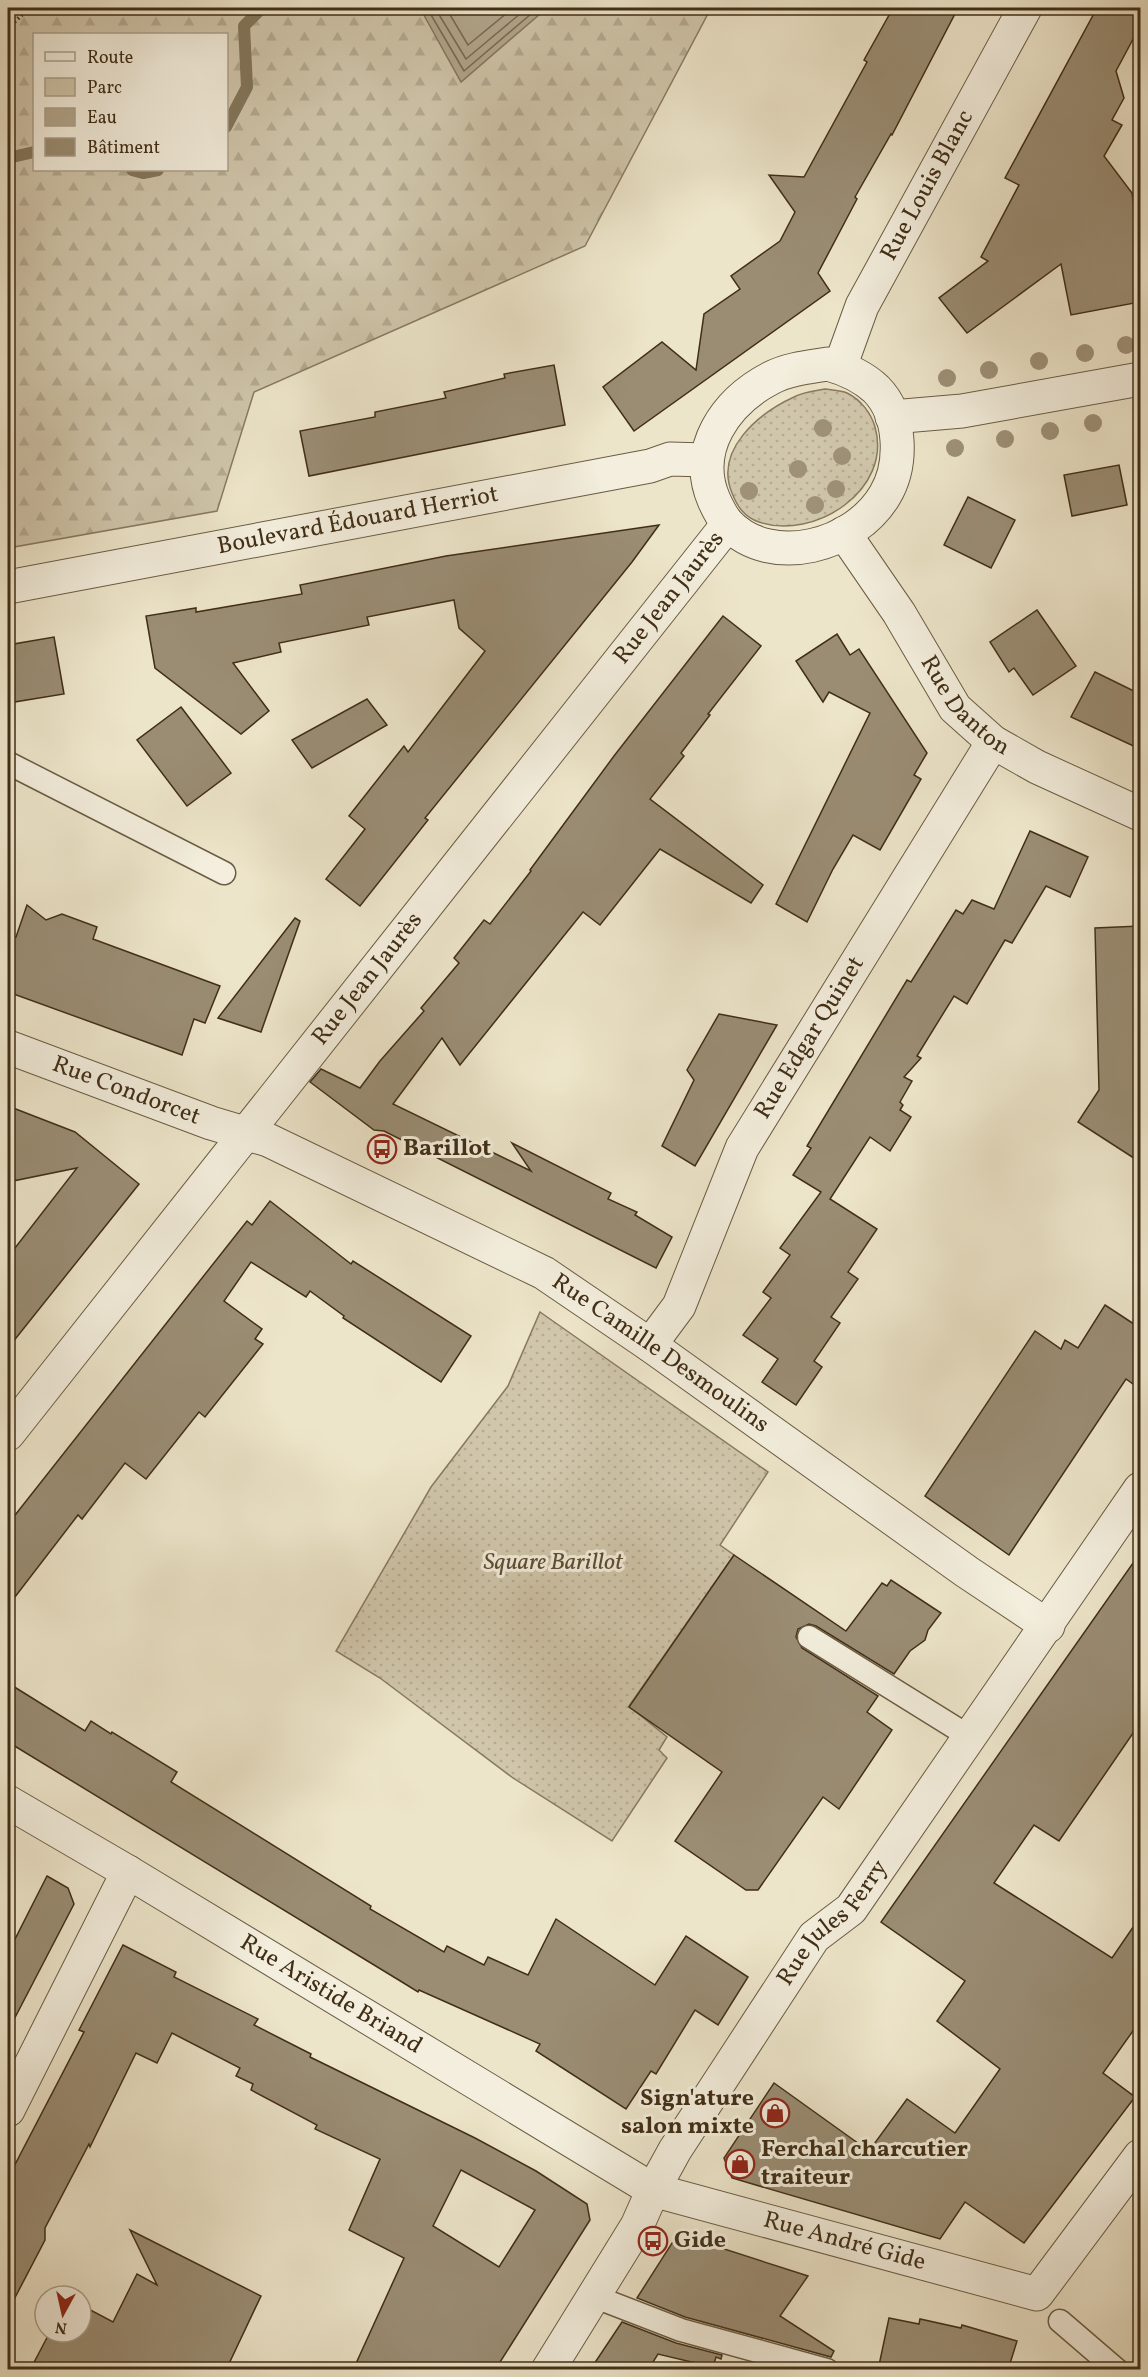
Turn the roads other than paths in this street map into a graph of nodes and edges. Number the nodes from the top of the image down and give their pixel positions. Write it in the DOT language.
graph roads {
  1 [pos="1025,8"];
  2 [pos="840,367"];
  3 [pos="1140,379"];
  4 [pos="892,417"];
  5 [pos="706,460"];
  6 [pos="728,524"];
  7 [pos="844,533"];
  8 [pos="8,587"];
  9 [pos="993,742"];
  10 [pos="8,763"];
  11 [pos="1140,814"];
  12 [pos="224,873"];
  13 [pos="8,1047"];
  14 [pos="246,1133"];
  15 [pos="650,1345"];
  16 [pos="8,1434"];
  17 [pos="1140,1489"];
  18 [pos="1048,1626"];
  19 [pos="809,1637"];
  20 [pos="970,1737"];
  21 [pos="8,1802"];
  22 [pos="128,1872"];
  23 [pos="8,2110"];
  24 [pos="1140,2156"];
  25 [pos="653,2190"];
  26 [pos="593,2296"];
  27 [pos="1060,2320"];
  28 [pos="548,2370"];
  29 [pos="826,2370"];
  30 [pos="1117,2370"];
  1 -- 2 [label="street, Rue Louis Blanc"];
  2 -- 4 [label="street"];
  2 -- 5 [label="street"];
  3 -- 4 [label="street"];
  4 -- 7 [label="street"];
  5 -- 6 [label="street"];
  5 -- 8 [label="street, Boulevard Édouard Herriot"];
  6 -- 7 [label="street"];
  6 -- 14 [label="street, Rue Jean Jaurès"];
  7 -- 9 [label="street, Rue Danton"];
  9 -- 11 [label="street, Rue Danton"];
  9 -- 15 [label="street, Rue Edgar Quinet"];
  10 -- 12 [label="lane"];
  13 -- 14 [label="street, Rue Condorcet"];
  14 -- 15 [label="street, Rue Camille Desmoulins"];
  14 -- 16 [label="street, Rue Jean Jaurès"];
  15 -- 18 [label="street, Rue Camille Desmoulins"];
  17 -- 18 [label="street, Rue Jules Ferry"];
  18 -- 20 [label="street, Rue Jules Ferry"];
  19 -- 20 [label="lane"];
  20 -- 25 [label="street, Rue Jules Ferry"];
  21 -- 22 [label="street, Rue Aristide Briand"];
  22 -- 23 [label="street"];
  22 -- 25 [label="street, Rue Aristide Briand"];
  24 -- 25 [label="street, Rue André Gide"];
  25 -- 26 [label="street, Rue Jules Ferry"];
  26 -- 28 [label="street, Rue Jules Ferry"];
  26 -- 29 [label="lane"];
  27 -- 30 [label="lane"];
}
